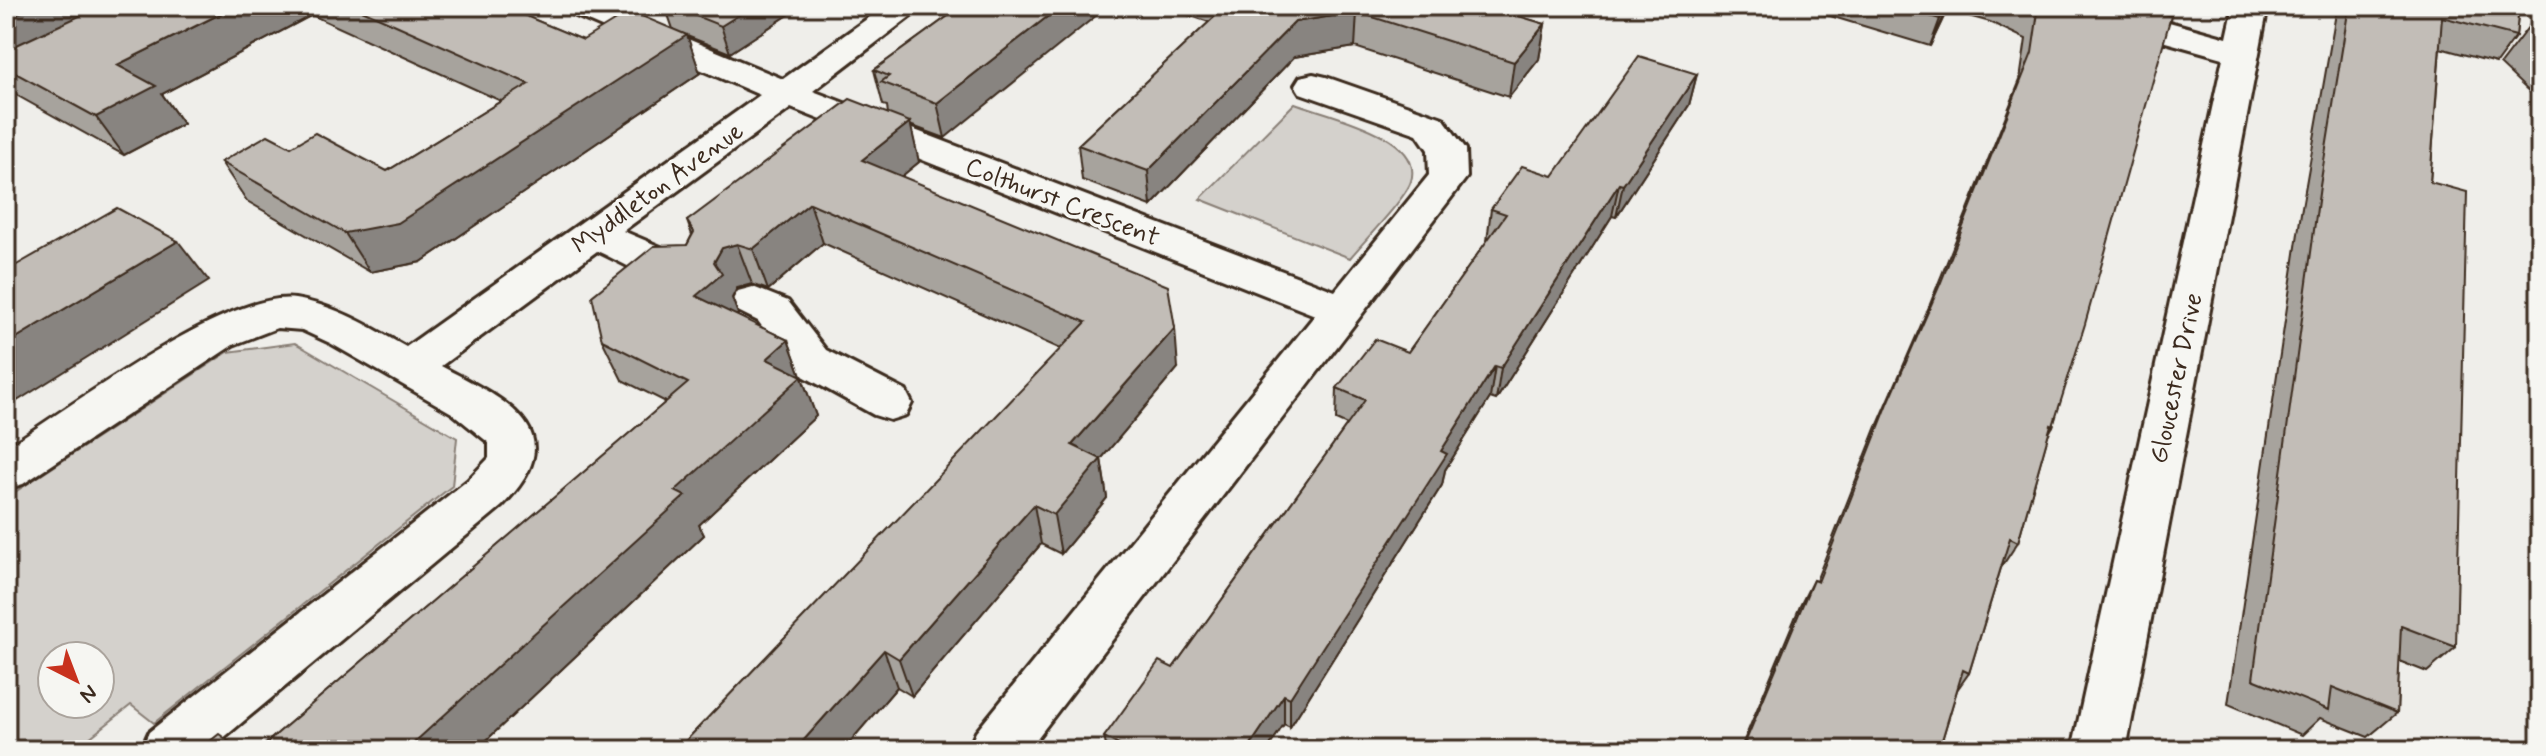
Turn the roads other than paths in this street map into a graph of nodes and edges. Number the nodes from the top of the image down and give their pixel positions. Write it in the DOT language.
graph roads {
  1 [pos="170,6"];
  2 [pos="581,6"];
  3 [pos="907,6"];
  4 [pos="2073,6"];
  5 [pos="2251,6"];
  6 [pos="2241,52"];
  7 [pos="1313,85"];
  8 [pos="6,87"];
  9 [pos="785,93"];
  10 [pos="593,234"];
  11 [pos="687,274"];
  12 [pos="753,301"];
  13 [pos="1340,309"];
  14 [pos="408,368"];
  15 [pos="890,403"];
  16 [pos="6,471"];
  17 [pos="168,750"];
  18 [pos="995,750"];
  19 [pos="2099,750"];
  1 -- 8 [label="street"];
  2 -- 9 [label="street, Colthurst Crescent"];
  3 -- 9 [label="street, Myddleton Avenue"];
  4 -- 6 [label="street"];
  5 -- 6 [label="street, Gloucester Drive"];
  6 -- 19 [label="street, Gloucester Drive"];
  7 -- 13 [label="street"];
  9 -- 10 [label="street, Myddleton Avenue"];
  9 -- 13 [label="street, Colthurst Crescent"];
  10 -- 11 [label="street"];
  10 -- 14 [label="street, Myddleton Avenue"];
  12 -- 15 [label="street"];
  13 -- 18 [label="street"];
  14 -- 16 [label="street"];
  14 -- 17 [label="street"];
}
